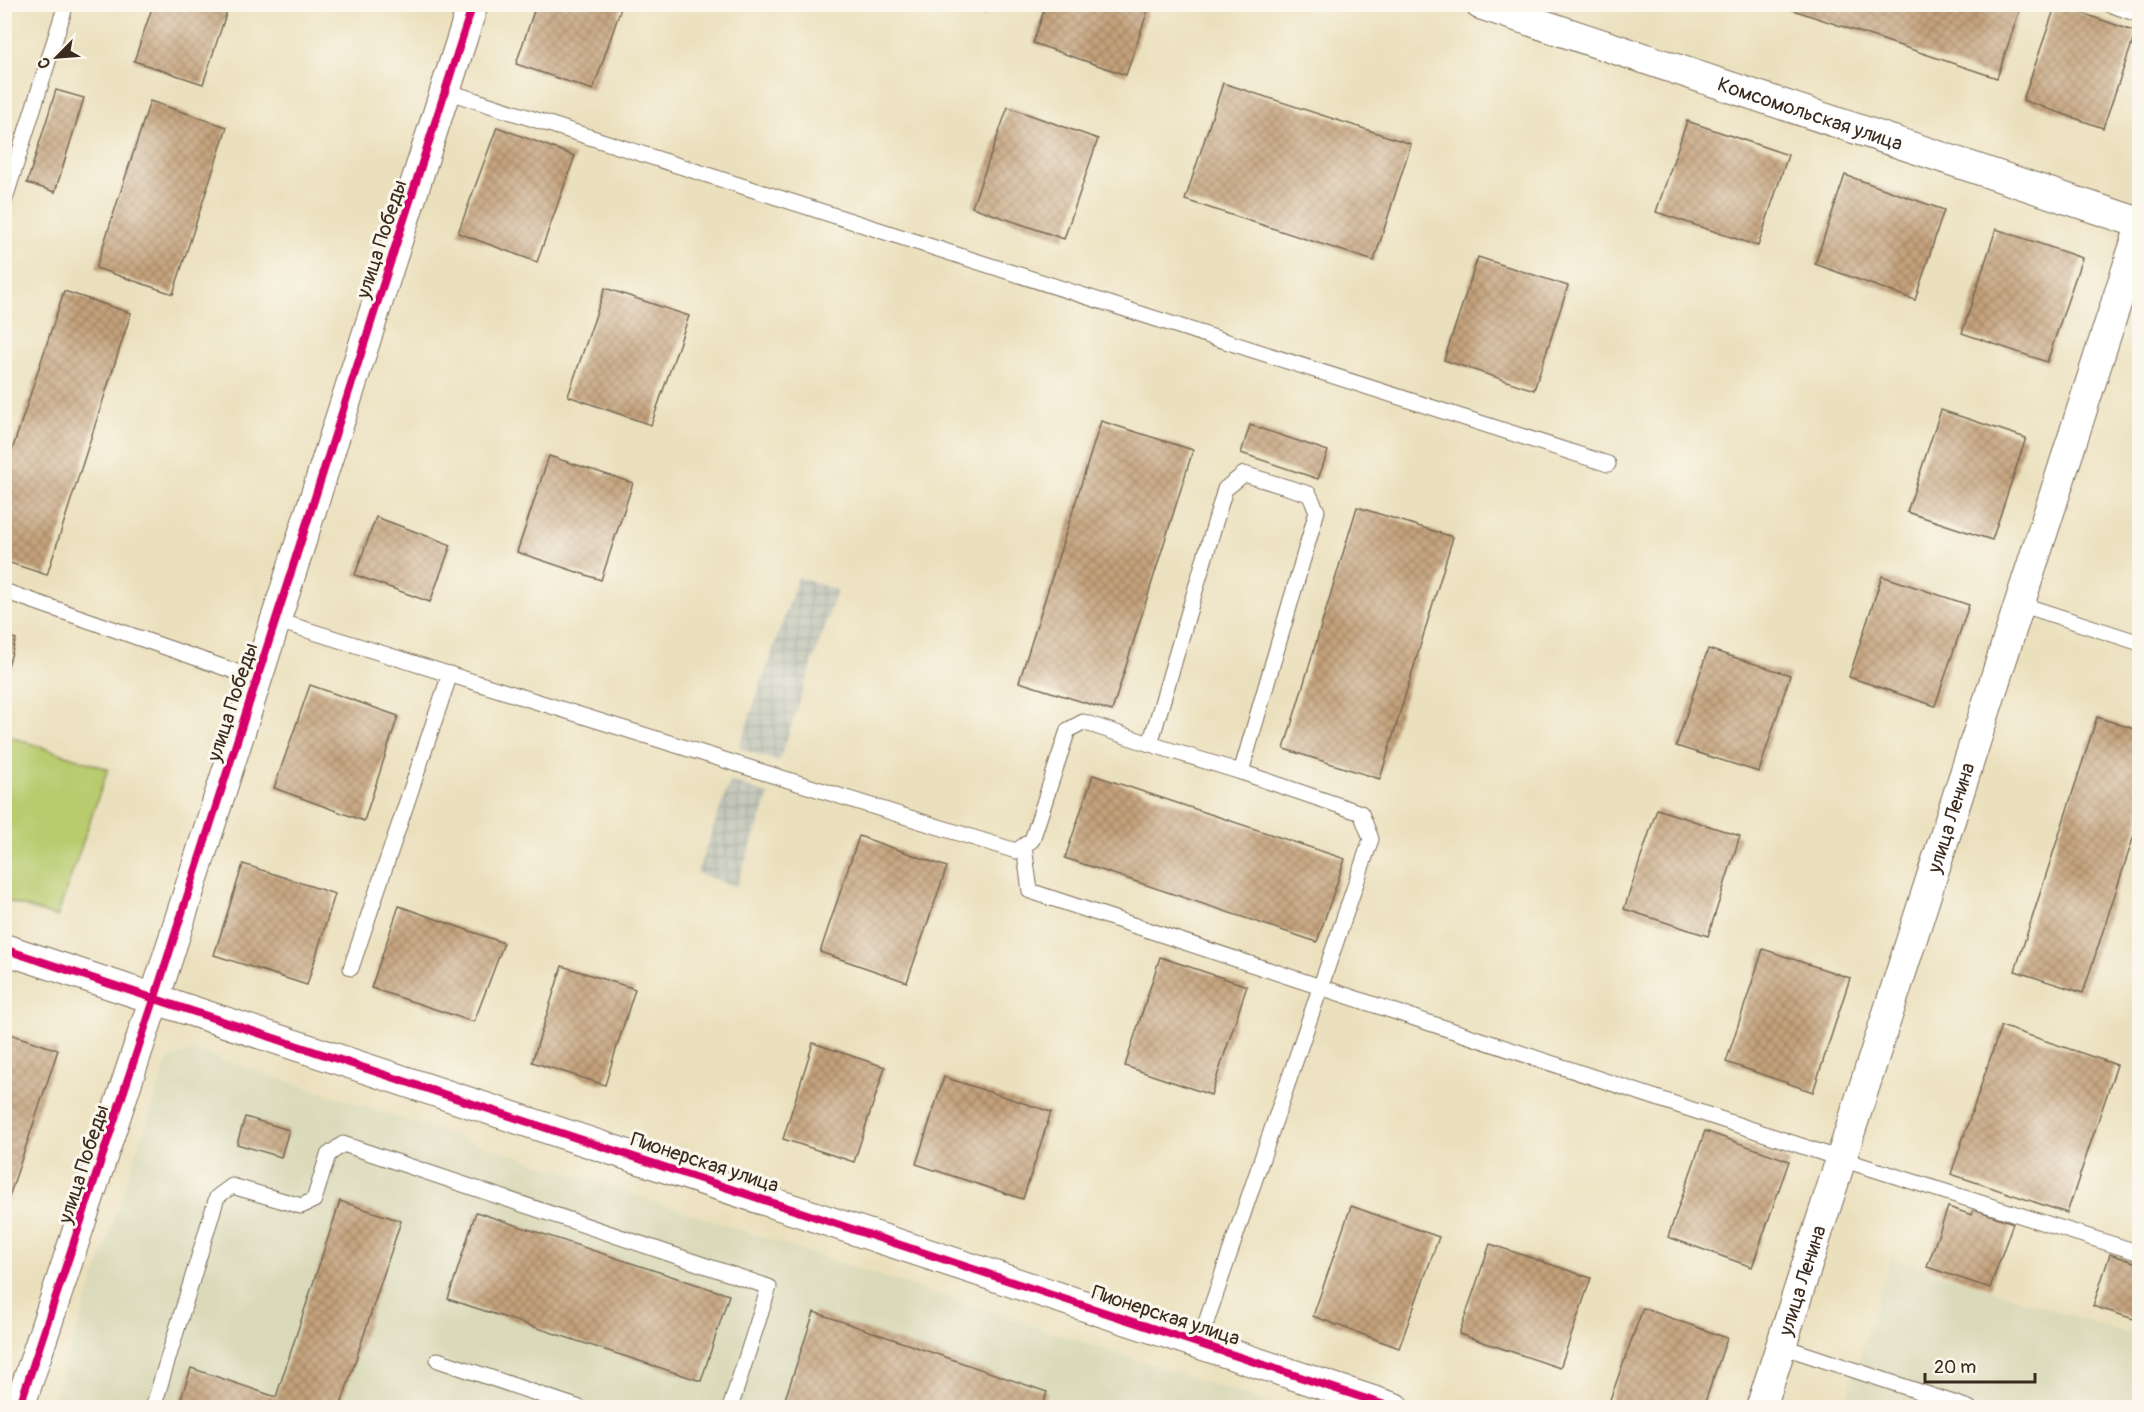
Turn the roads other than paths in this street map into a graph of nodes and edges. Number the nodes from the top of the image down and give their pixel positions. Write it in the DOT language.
graph roads {
  1 [pos="66,4"];
  2 [pos="474,4"];
  3 [pos="1480,4"];
  4 [pos="2109,4"];
  5 [pos="2139,15"];
  6 [pos="446,91"];
  7 [pos="4,202"];
  8 [pos="2139,223"];
  9 [pos="2139,229"];
  10 [pos="1608,465"];
  11 [pos="4,591"];
  12 [pos="2020,603"];
  13 [pos="275,620"];
  14 [pos="2139,643"];
  15 [pos="450,674"];
  16 [pos="257,678"];
  17 [pos="1150,744"];
  18 [pos="1241,772"];
  19 [pos="1024,846"];
  20 [pos="4,949"];
  21 [pos="351,968"];
  22 [pos="1320,986"];
  23 [pos="155,997"];
  24 [pos="1841,1159"];
  25 [pos="2139,1253"];
  26 [pos="1199,1343"];
  27 [pos="1781,1346"];
  28 [pos="438,1360"];
  29 [pos="19,1407"];
  30 [pos="153,1407"];
  31 [pos="580,1407"];
  32 [pos="730,1407"];
  33 [pos="1394,1407"];
  34 [pos="1761,1407"];
  35 [pos="1969,1407"];
  1 -- 7 [label="lane"];
  2 -- 6 [label="street, улица Победы"];
  3 -- 8 [label="street, Комсомольская улица"];
  4 -- 5 [label="lane"];
  6 -- 10 [label="lane"];
  6 -- 13 [label="street, улица Победы"];
  9 -- 12 [label="street, улица Ленина"];
  11 -- 16 [label="lane"];
  12 -- 14 [label="lane"];
  12 -- 24 [label="street, улица Ленина"];
  13 -- 15 [label="lane"];
  13 -- 16 [label="street, улица Победы"];
  15 -- 19 [label="lane"];
  15 -- 21 [label="lane"];
  16 -- 23 [label="street, улица Победы"];
  17 -- 18 [label="lane"];
  17 -- 18 [label="lane"];
  17 -- 19 [label="lane"];
  18 -- 22 [label="lane"];
  19 -- 22 [label="lane"];
  20 -- 23 [label="street, Пионерская улица"];
  22 -- 24 [label="lane"];
  22 -- 26 [label="lane"];
  23 -- 26 [label="street, Пионерская улица"];
  23 -- 29 [label="street, улица Победы"];
  24 -- 25 [label="lane"];
  24 -- 27 [label="street, улица Ленина"];
  26 -- 33 [label="street, Пионерская улица"];
  27 -- 34 [label="street, улица Ленина"];
  27 -- 35 [label="lane"];
  28 -- 31 [label="lane"];
  30 -- 32 [label="lane"];
}
